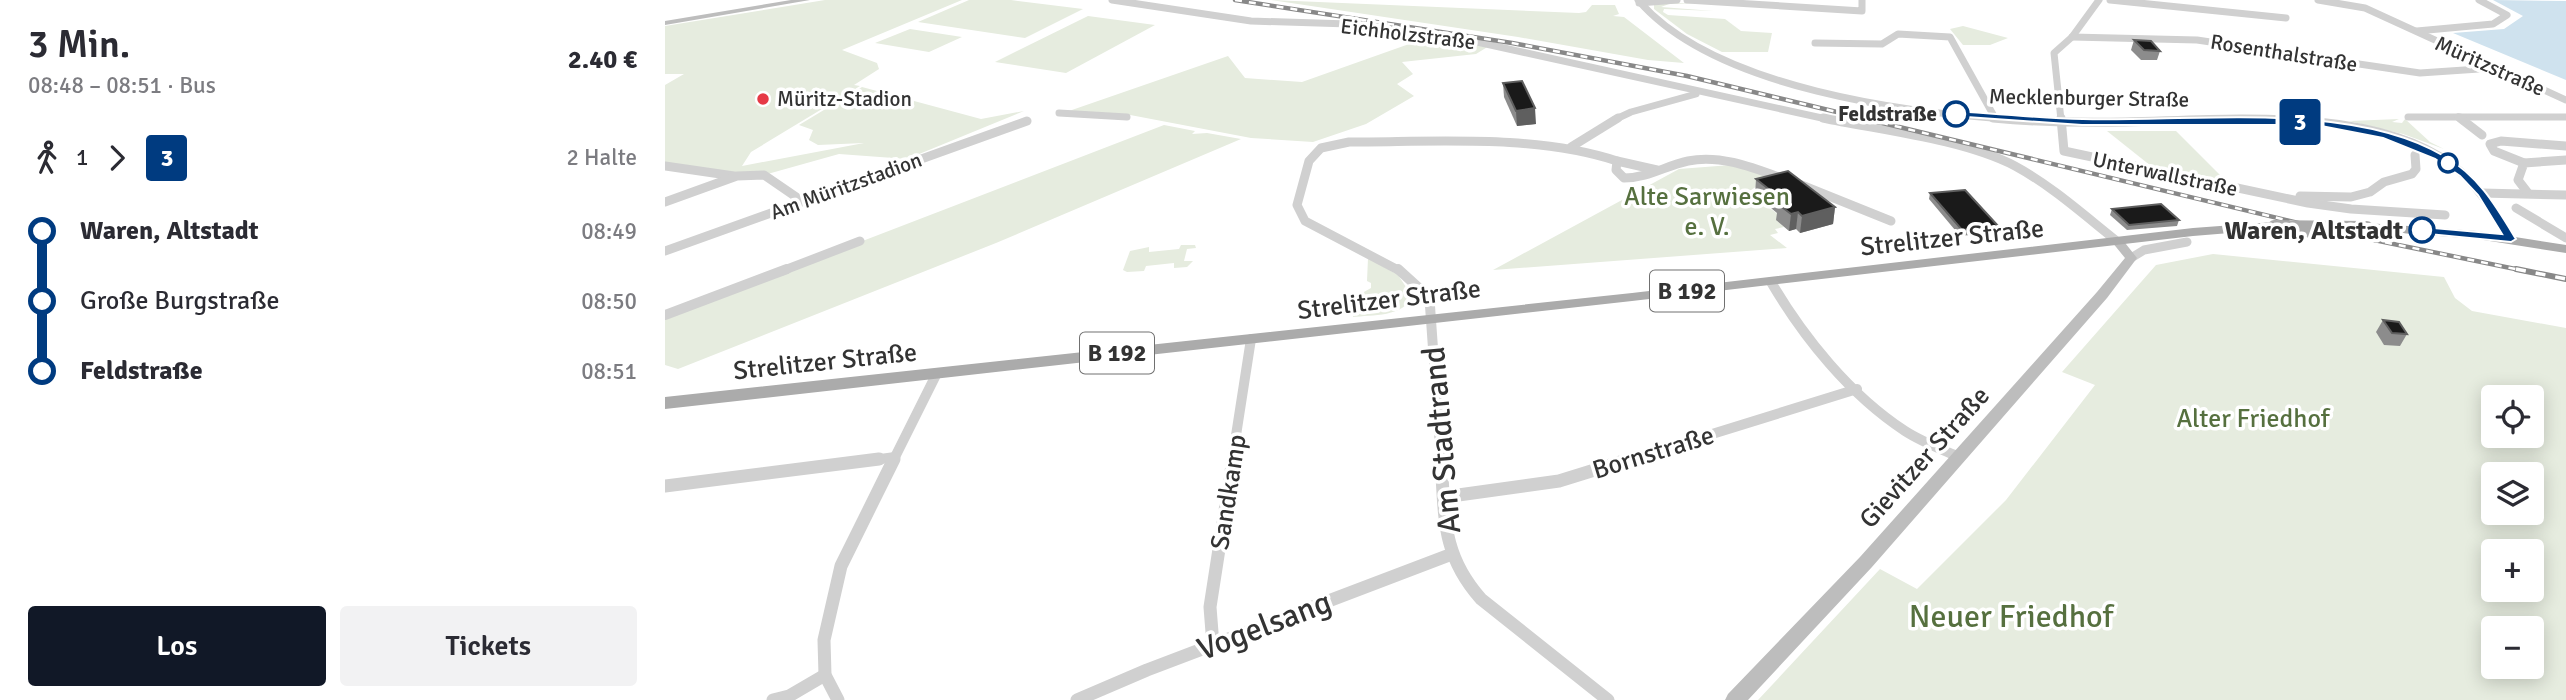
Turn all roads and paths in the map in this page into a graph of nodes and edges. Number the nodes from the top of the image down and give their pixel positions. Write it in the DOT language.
graph roads {
  1 [pos="806,0"];
  2 [pos="1112,0"];
  3 [pos="1677,0"];
  4 [pos="1687,0"];
  5 [pos="1862,0"];
  6 [pos="2099,0"];
  7 [pos="2110,0"];
  8 [pos="2318,0"];
  9 [pos="2357,0"];
  10 [pos="2479,0"];
  11 [pos="1638,1"];
  12 [pos="1777,3"];
  13 [pos="2365,8"];
  14 [pos="2286,18"];
  15 [pos="665,23"];
  16 [pos="2414,32"];
  17 [pos="2072,37"];
  18 [pos="1815,43"];
  19 [pos="2494,68"];
  20 [pos="1700,93"];
  21 [pos="2566,100"];
  22 [pos="1059,113"];
  23 [pos="1127,117"];
  24 [pos="1995,117"];
  25 [pos="2408,117"];
  26 [pos="2458,117"];
  27 [pos="2566,117"];
  28 [pos="1027,121"];
  29 [pos="2063,121"];
  30 [pos="2482,135"];
  31 [pos="2566,146"];
  32 [pos="1571,147"];
  33 [pos="2415,155"];
  34 [pos="2566,160"];
  35 [pos="1617,162"];
  36 [pos="2524,163"];
  37 [pos="665,166"];
  38 [pos="1660,170"];
  39 [pos="737,176"];
  40 [pos="2482,193"];
  41 [pos="2528,193"];
  42 [pos="2266,195"];
  43 [pos="2566,195"];
  44 [pos="803,201"];
  45 [pos="665,203"];
  46 [pos="2517,208"];
  47 [pos="2445,215"];
  48 [pos="1891,221"];
  49 [pos="2566,238"];
  50 [pos="860,241"];
  51 [pos="2118,242"];
  52 [pos="2187,242"];
  53 [pos="2514,244"];
  54 [pos="2566,249"];
  55 [pos="665,251"];
  56 [pos="2566,257"];
  57 [pos="2131,258"];
  58 [pos="1771,282"];
  59 [pos="665,315"];
  60 [pos="1431,318"];
  61 [pos="1251,339"];
  62 [pos="937,373"];
  63 [pos="1857,388"];
  64 [pos="665,403"];
  65 [pos="895,457"];
  66 [pos="1959,457"];
  67 [pos="665,486"];
  68 [pos="1444,496"];
  69 [pos="1452,554"];
  70 [pos="1213,645"];
  71 [pos="825,675"];
  72 [pos="773,700"];
  73 [pos="838,700"];
  74 [pos="1077,700"];
  75 [pos="1608,700"];
  76 [pos="1735,700"];
  1 -- 15 [label="main road"];
  2 -- 20 [label="street, Eichholzstraße"];
  3 -- 11 [label="street"];
  4 -- 12 [label="street"];
  5 -- 12 [label="street"];
  6 -- 17 [label="street"];
  7 -- 14 [label="street"];
  8 -- 13 [label="street"];
  9 -- 13 [label="street"];
  10 -- 16 [label="street, Müritzstraße"];
  11 -- 24 [label="street, Mecklenburger Straße"];
  13 -- 16 [label="street, Müritzstraße"];
  16 -- 19 [label="street, Müritzstraße"];
  17 -- 19 [label="street, Rosenthalstraße"];
  17 -- 29 [label="street"];
  18 -- 24 [label="street"];
  19 -- 21 [label="street, Müritzstraße"];
  20 -- 32 [label="street, Eichholzstraße"];
  20 -- 51 [label="street, Eichholzstraße"];
  22 -- 23 [label="street"];
  24 -- 29 [label="street, Mecklenburger Straße"];
  25 -- 26 [label="street, Müritzstraße"];
  26 -- 27 [label="street, Müritzstraße"];
  26 -- 30 [label="street"];
  28 -- 44 [label="street, Am Müritzstadion"];
  29 -- 40 [label="street, Mecklenburger Straße"];
  29 -- 42 [label="street, Unterwallstraße"];
  31 -- 36 [label="street"];
  32 -- 35 [label="street"];
  32 -- 60 [label="street"];
  33 -- 42 [label="street, Unterwallstraße"];
  34 -- 36 [label="street"];
  35 -- 38 [label="street"];
  35 -- 38 [label="street"];
  36 -- 41 [label="street"];
  37 -- 39 [label="street"];
  38 -- 48 [label="street"];
  39 -- 44 [label="street"];
  39 -- 45 [label="street"];
  40 -- 41 [label="street"];
  40 -- 53 [label="street, Mecklenburger Straße"];
  41 -- 43 [label="street"];
  42 -- 47 [label="street, Unterwallstraße"];
  44 -- 55 [label="street, Am Müritzstadion"];
  46 -- 49 [label="street"];
  50 -- 59 [label="street"];
  51 -- 52 [label="main road, B 192"];
  51 -- 53 [label="main road, B 192, bridge"];
  51 -- 57 [label="main road"];
  51 -- 58 [label="main road, Strelitzer Straße / B 192"];
  52 -- 53 [label="main road, B 192"];
  52 -- 57 [label="street"];
  53 -- 54 [label="main road, B 192"];
  53 -- 56 [label="main road, B 192"];
  57 -- 66 [label="main road, Gievitzer Straße"];
  58 -- 60 [label="main road, Strelitzer Straße / B 192"];
  58 -- 63 [label="street"];
  60 -- 61 [label="main road, Strelitzer Straße / B 192"];
  60 -- 68 [label="street, Am Stadtrand"];
  61 -- 62 [label="main road, Strelitzer Straße / B 192"];
  61 -- 70 [label="street, Sandkamp"];
  62 -- 64 [label="main road, Strelitzer Straße / B 192"];
  62 -- 65 [label="street"];
  63 -- 66 [label="street"];
  63 -- 68 [label="street, Bornstraße"];
  65 -- 67 [label="street"];
  65 -- 71 [label="street"];
  66 -- 76 [label="main road, Gievitzer Straße"];
  68 -- 69 [label="street, Am Stadtrand"];
  69 -- 70 [label="street, Vogelsang"];
  69 -- 75 [label="street, Am Stadtrand"];
  70 -- 74 [label="street, Vogelsang"];
  71 -- 72 [label="street"];
  71 -- 73 [label="street"];
}
